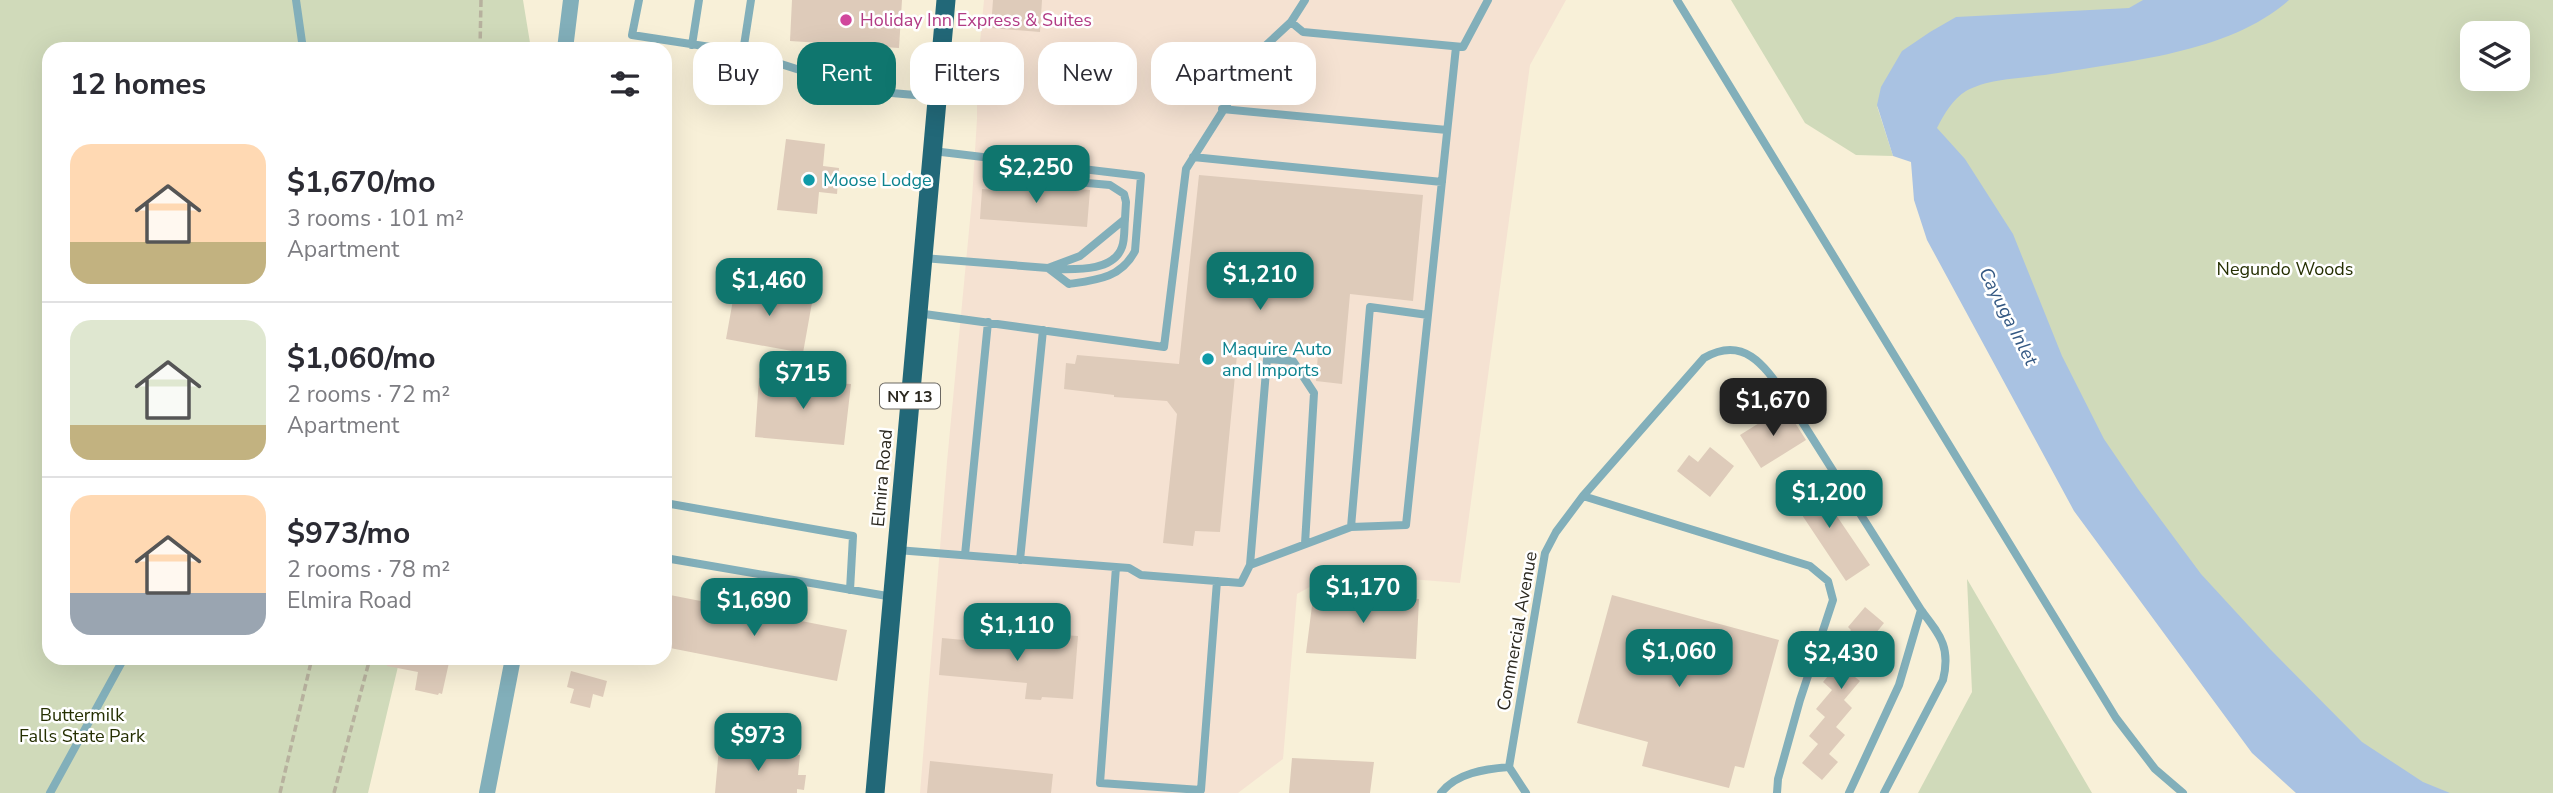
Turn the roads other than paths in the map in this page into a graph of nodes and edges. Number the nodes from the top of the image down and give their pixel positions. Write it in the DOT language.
graph roads {
  1 [pos="296,0"];
  2 [pos="571,0"];
  3 [pos="639,0"];
  4 [pos="699,0"];
  5 [pos="751,0"];
  6 [pos="946,0"];
  7 [pos="1305,0"];
  8 [pos="1488,0"];
  9 [pos="1677,0"];
  10 [pos="1291,22"];
  11 [pos="302,42"];
  12 [pos="566,42"];
  13 [pos="745,42"];
  14 [pos="943,42"];
  15 [pos="692,45"];
  16 [pos="1456,47"];
  17 [pos="783,65"];
  18 [pos="910,95"];
  19 [pos="937,105"];
  20 [pos="1222,109"];
  21 [pos="1447,130"];
  22 [pos="933,151"];
  23 [pos="1193,157"];
  24 [pos="989,158"];
  25 [pos="1442,182"];
  26 [pos="1125,219"];
  27 [pos="923,258"];
  28 [pos="1048,268"];
  29 [pos="917,313"];
  30 [pos="1428,315"];
  31 [pos="988,322"];
  32 [pos="1043,330"];
  33 [pos="1583,496"];
  34 [pos="672,504"];
  35 [pos="1351,527"];
  36 [pos="1305,544"];
  37 [pos="897,550"];
  38 [pos="965,555"];
  39 [pos="672,559"];
  40 [pos="1020,559"];
  41 [pos="1250,565"];
  42 [pos="1116,567"];
  43 [pos="1217,581"];
  44 [pos="850,590"];
  45 [pos="893,597"];
  46 [pos="1921,610"];
  47 [pos="120,665"];
  48 [pos="512,665"];
  49 [pos="1509,767"];
  50 [pos="50,793"];
  51 [pos="487,793"];
  52 [pos="876,793"];
  53 [pos="1441,793"];
  54 [pos="1526,793"];
  55 [pos="1777,793"];
  56 [pos="1849,793"];
  57 [pos="1884,793"];
  58 [pos="2183,793"];
  1 -- 11 [label="lane"];
  2 -- 12 [label="street"];
  3 -- 15 [label="lane"];
  4 -- 15 [label="lane"];
  5 -- 13 [label="lane"];
  6 -- 14 [label="highway, Elmira Road / NY 13"];
  7 -- 10 [label="lane"];
  8 -- 16 [label="lane"];
  9 -- 58 [label="lane"];
  10 -- 16 [label="lane"];
  10 -- 20 [label="lane"];
  16 -- 21 [label="lane"];
  17 -- 18 [label="lane"];
  19 -- 22 [label="highway, Elmira Road / NY 13"];
  20 -- 21 [label="lane"];
  20 -- 23 [label="lane"];
  21 -- 25 [label="lane"];
  22 -- 24 [label="lane"];
  22 -- 27 [label="highway, Elmira Road / NY 13"];
  23 -- 25 [label="lane"];
  23 -- 32 [label="lane"];
  24 -- 26 [label="lane"];
  24 -- 28 [label="lane"];
  25 -- 30 [label="lane"];
  26 -- 28 [label="lane"];
  26 -- 28 [label="lane"];
  27 -- 28 [label="lane"];
  27 -- 29 [label="highway, Elmira Road / NY 13"];
  29 -- 31 [label="lane"];
  29 -- 37 [label="highway, Elmira Road / NY 13"];
  30 -- 35 [label="lane"];
  30 -- 35 [label="lane"];
  31 -- 32 [label="lane"];
  31 -- 38 [label="lane"];
  32 -- 40 [label="lane"];
  33 -- 46 [label="lane, Commercial Avenue"];
  33 -- 49 [label="lane, Commercial Avenue"];
  33 -- 55 [label="lane"];
  34 -- 44 [label="lane"];
  35 -- 36 [label="lane"];
  36 -- 41 [label="lane"];
  36 -- 41 [label="lane"];
  37 -- 38 [label="lane"];
  37 -- 45 [label="highway, Elmira Road / NY 13"];
  38 -- 40 [label="lane"];
  39 -- 44 [label="lane"];
  40 -- 42 [label="lane"];
  41 -- 43 [label="lane"];
  42 -- 43 [label="lane"];
  42 -- 43 [label="lane"];
  44 -- 45 [label="lane"];
  45 -- 52 [label="highway, Elmira Road / NY 13"];
  46 -- 56 [label="lane"];
  46 -- 57 [label="lane, Commercial Avenue"];
  47 -- 50 [label="lane"];
  48 -- 51 [label="street"];
  49 -- 53 [label="lane"];
  49 -- 54 [label="lane"];
}
